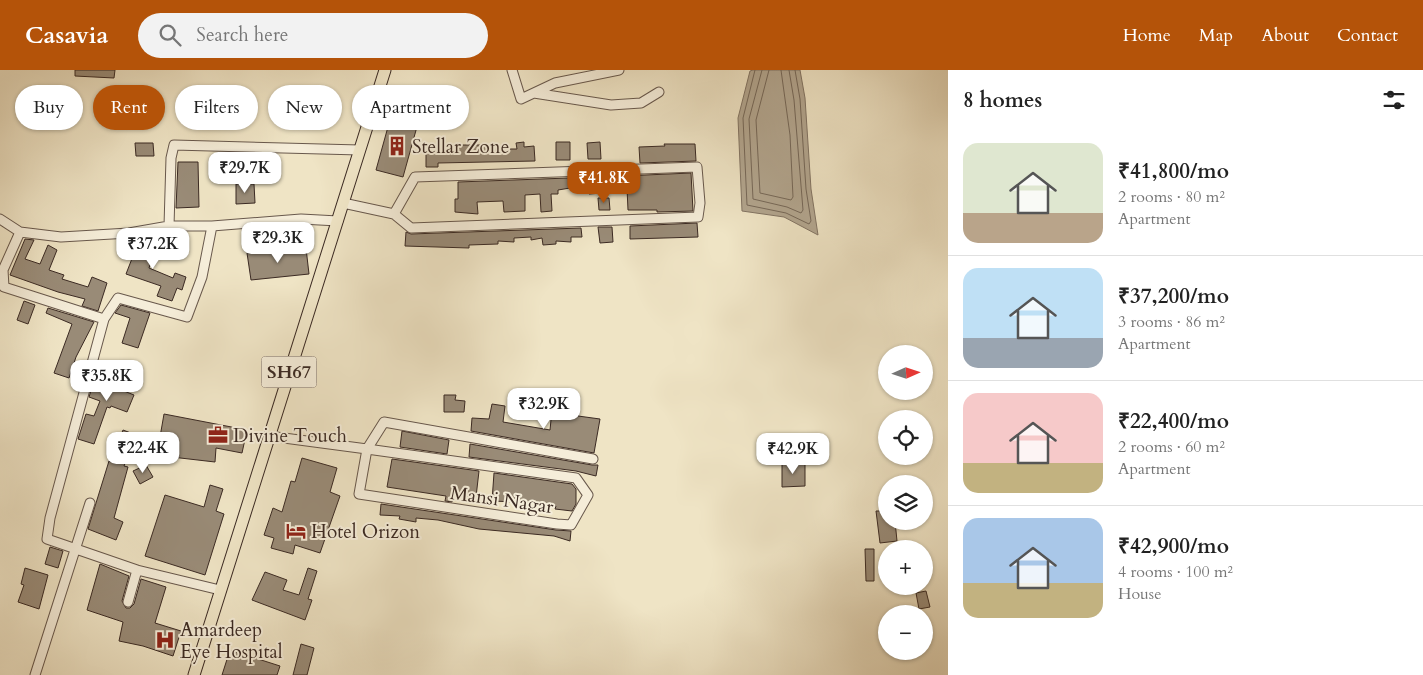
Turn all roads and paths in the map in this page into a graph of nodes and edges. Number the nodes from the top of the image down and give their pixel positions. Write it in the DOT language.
graph roads {
  1 [pos="385,70"];
  2 [pos="512,70"];
  3 [pos="619,70"];
  4 [pos="659,92"];
  5 [pos="534,93"];
  6 [pos="360,150"];
  7 [pos="344,203"];
  8 [pos="394,214"];
  9 [pos="0,219"];
  10 [pos="338,221"];
  11 [pos="169,226"];
  12 [pos="212,226"];
  13 [pos="20,232"];
  14 [pos="104,319"];
  15 [pos="269,436"];
  16 [pos="367,449"];
  17 [pos="593,459"];
  18 [pos="90,503"];
  19 [pos="75,549"];
  20 [pos="137,570"];
  21 [pos="220,590"];
  22 [pos="128,602"];
  23 [pos="35,675"];
  24 [pos="194,675"];
  1 -- 6 [label="main road, SH67"];
  2 -- 5 [label="street"];
  3 -- 5 [label="street"];
  4 -- 5 [label="street"];
  6 -- 7 [label="main road, SH67"];
  6 -- 11 [label="street"];
  7 -- 8 [label="street"];
  7 -- 10 [label="main road, SH67"];
  8 -- 8 [label="street"];
  9 -- 13 [label="street"];
  10 -- 12 [label="street"];
  10 -- 15 [label="main road, SH67"];
  11 -- 12 [label="street"];
  11 -- 13 [label="street"];
  12 -- 14 [label="street"];
  13 -- 14 [label="street"];
  14 -- 19 [label="street"];
  15 -- 16 [label="street, Mansi Nagar"];
  15 -- 21 [label="main road, SH67"];
  16 -- 16 [label="street, Mansi Nagar"];
  16 -- 17 [label="street, Mansi Nagar"];
  18 -- 19 [label="street"];
  19 -- 20 [label="street"];
  19 -- 23 [label="street"];
  20 -- 21 [label="street"];
  20 -- 22 [label="street"];
  21 -- 24 [label="main road, SH67"];
}
